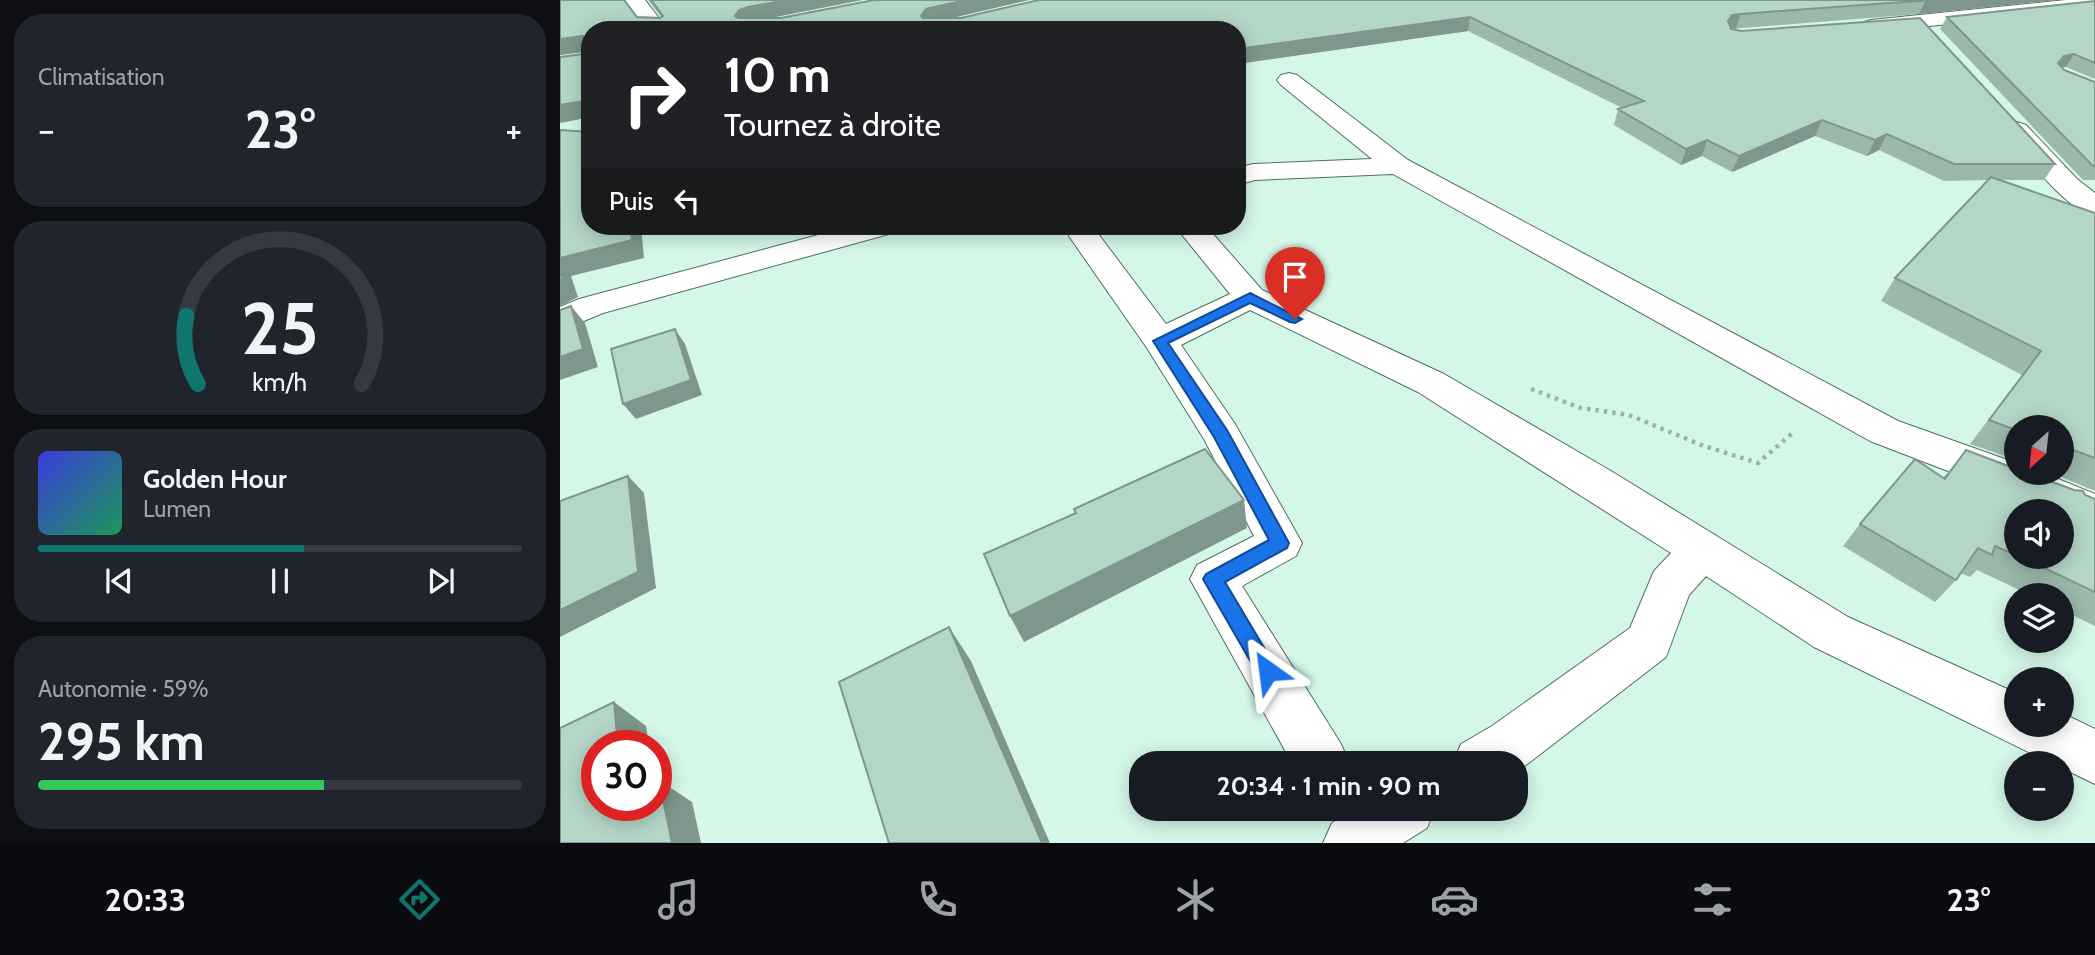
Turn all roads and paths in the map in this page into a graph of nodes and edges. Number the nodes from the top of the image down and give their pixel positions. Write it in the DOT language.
graph roads {
  1 [pos="635,0"];
  2 [pos="2095,3"];
  3 [pos="651,21"];
  4 [pos="1919,23"];
  5 [pos="1853,28"];
  6 [pos="1937,43"];
  7 [pos="1289,80"];
  8 [pos="2002,114"];
  9 [pos="1398,166"];
  10 [pos="1246,174"];
  11 [pos="2095,207"];
  12 [pos="852,235"];
  13 [pos="1084,235"];
  14 [pos="1198,235"];
  15 [pos="1250,297"];
  16 [pos="560,320"];
  17 [pos="1160,341"];
  18 [pos="1522,388"];
  19 [pos="1830,401"];
  20 [pos="2095,513"];
  21 [pos="1702,549"];
  22 [pos="2004,713"];
  23 [pos="2054,737"];
  24 [pos="1315,751"];
  25 [pos="1500,751"];
  26 [pos="2095,757"];
  1 -- 3 [label="street"];
  2 -- 4 [label="street"];
  4 -- 5 [label="street"];
  4 -- 6 [label="street"];
  7 -- 9 [label="street"];
  8 -- 11 [label="street"];
  9 -- 10 [label="street"];
  9 -- 19 [label="street"];
  12 -- 16 [label="street"];
  13 -- 17 [label="street"];
  14 -- 15 [label="street"];
  15 -- 17 [label="street"];
  15 -- 21 [label="street"];
  17 -- 24 [label="street"];
  18 -- 19 [label="path"];
  19 -- 20 [label="street"];
  21 -- 22 [label="street"];
  21 -- 25 [label="street"];
  23 -- 26 [label="street"];
}
